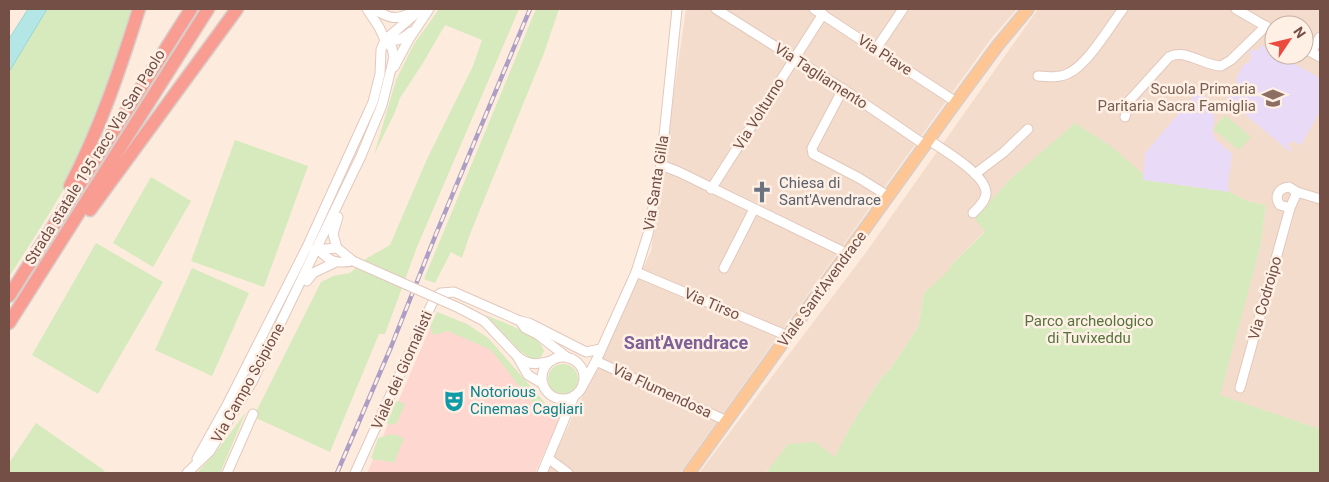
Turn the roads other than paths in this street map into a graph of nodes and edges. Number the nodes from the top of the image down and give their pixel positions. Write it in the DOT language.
graph roads {
  1 [pos="139,9"];
  2 [pos="191,9"];
  3 [pos="237,9"];
  4 [pos="367,9"];
  5 [pos="374,9"];
  6 [pos="420,9"];
  7 [pos="429,9"];
  8 [pos="677,9"];
  9 [pos="716,9"];
  10 [pos="814,9"];
  11 [pos="903,9"];
  12 [pos="1028,9"];
  13 [pos="1123,9"];
  14 [pos="1236,9"];
  15 [pos="205,13"];
  16 [pos="823,14"];
  17 [pos="1264,25"];
  18 [pos="417,26"];
  19 [pos="1264,33"];
  20 [pos="385,40"];
  21 [pos="876,49"];
  22 [pos="794,58"];
  23 [pos="391,71"];
  24 [pos="1038,76"];
  25 [pos="843,90"];
  26 [pos="956,102"];
  27 [pos="1124,117"];
  28 [pos="1028,129"];
  29 [pos="927,142"];
  30 [pos="361,156"];
  31 [pos="661,165"];
  32 [pos="975,174"];
  33 [pos="711,189"];
  34 [pos="1297,192"];
  35 [pos="888,196"];
  36 [pos="1320,198"];
  37 [pos="328,199"];
  38 [pos="1290,208"];
  39 [pos="754,209"];
  40 [pos="973,213"];
  41 [pos="318,248"];
  42 [pos="337,248"];
  43 [pos="848,254"];
  44 [pos="353,262"];
  45 [pos="334,263"];
  46 [pos="724,268"];
  47 [pos="636,272"];
  48 [pos="9,285"];
  49 [pos="30,290"];
  50 [pos="296,293"];
  51 [pos="283,294"];
  52 [pos="9,296"];
  53 [pos="520,322"];
  54 [pos="9,323"];
  55 [pos="788,336"];
  56 [pos="601,349"];
  57 [pos="517,356"];
  58 [pos="568,358"];
  59 [pos="550,361"];
  60 [pos="596,361"];
  61 [pos="578,363"];
  62 [pos="543,384"];
  63 [pos="583,385"];
  64 [pos="1240,388"];
  65 [pos="574,396"];
  66 [pos="253,414"];
  67 [pos="727,421"];
  68 [pos="549,459"];
  69 [pos="189,470"];
  70 [pos="227,473"];
  71 [pos="355,473"];
  72 [pos="542,473"];
  73 [pos="568,473"];
  74 [pos="689,473"];
  1 -- 48 [label="highway"];
  2 -- 52 [label="highway, Strada statale 195 racc Via San Paolo"];
  3 -- 49 [label="highway"];
  4 -- 20 [label="street"];
  5 -- 6 [label="street"];
  6 -- 20 [label="street"];
  7 -- 18 [label="street"];
  8 -- 31 [label="street, Via Santa Gilla"];
  9 -- 22 [label="street, Via Tagliamento"];
  10 -- 16 [label="street, Via Piave"];
  11 -- 21 [label="street"];
  12 -- 26 [label="main road, Viale Sant'Avendrace"];
  13 -- 24 [label="street"];
  14 -- 17 [label="street"];
  15 -- 49 [label="highway, Strada statale 195 racc Via San Paolo"];
  16 -- 21 [label="street, Via Piave"];
  16 -- 22 [label="street, Via Volturno"];
  18 -- 20 [label="street"];
  18 -- 23 [label="street"];
  19 -- 27 [label="street"];
  20 -- 23 [label="street, Via Campo Scipione"];
  20 -- 37 [label="street, Via Campo Scipione"];
  21 -- 26 [label="street, Via Piave"];
  22 -- 25 [label="street, Via Tagliamento"];
  22 -- 33 [label="street, Via Volturno"];
  23 -- 30 [label="street, Via Campo Scipione"];
  25 -- 29 [label="street, Via Tagliamento"];
  25 -- 35 [label="street"];
  26 -- 29 [label="main road, Viale Sant'Avendrace"];
  28 -- 32 [label="street"];
  29 -- 32 [label="street, Via Tagliamento"];
  29 -- 35 [label="main road, Viale Sant'Avendrace"];
  30 -- 41 [label="street, Via Campo Scipione"];
  30 -- 42 [label="street, Via Campo Scipione"];
  31 -- 33 [label="street"];
  31 -- 47 [label="street, Via Santa Gilla"];
  32 -- 40 [label="street"];
  33 -- 39 [label="street"];
  34 -- 36 [label="street"];
  34 -- 38 [label="street, Via Codroipo"];
  34 -- 38 [label="street"];
  35 -- 43 [label="main road, Viale Sant'Avendrace"];
  37 -- 41 [label="street, Via Campo Scipione"];
  37 -- 51 [label="street, Via Campo Scipione"];
  38 -- 64 [label="street, Via Codroipo"];
  39 -- 43 [label="street"];
  39 -- 46 [label="street"];
  41 -- 42 [label="street"];
  41 -- 45 [label="street"];
  41 -- 50 [label="street, Via Campo Scipione"];
  41 -- 51 [label="street, Via Campo Scipione"];
  42 -- 44 [label="street"];
  43 -- 55 [label="main road, Viale Sant'Avendrace"];
  44 -- 45 [label="street"];
  44 -- 57 [label="street, bridge"];
  45 -- 50 [label="street, Via Campo Scipione"];
  47 -- 55 [label="street, Via Tirso"];
  47 -- 56 [label="street, Via Santa Gilla"];
  49 -- 54 [label="highway, Strada statale 195 racc Via San Paolo"];
  50 -- 69 [label="street, Via Campo Scipione"];
  51 -- 69 [label="street, Via Campo Scipione"];
  53 -- 56 [label="street"];
  53 -- 58 [label="street, Viale dei Giornalisti"];
  53 -- 71 [label="street, Viale dei Giornalisti"];
  55 -- 67 [label="main road, Viale Sant'Avendrace"];
  56 -- 60 [label="street, Via Santa Gilla"];
  56 -- 61 [label="street"];
  57 -- 59 [label="street"];
  57 -- 62 [label="street"];
  58 -- 59 [label="street"];
  58 -- 61 [label="street"];
  59 -- 62 [label="street"];
  60 -- 63 [label="street, Via Santa Gilla"];
  60 -- 67 [label="street, Via Flumendosa"];
  61 -- 63 [label="street"];
  62 -- 65 [label="street"];
  63 -- 65 [label="street, Via Santa Gilla"];
  65 -- 68 [label="street, Via Santa Gilla"];
  66 -- 70 [label="street"];
  67 -- 74 [label="main road, Viale Sant'Avendrace"];
  68 -- 72 [label="street, Via Santa Gilla"];
  68 -- 73 [label="street"];
}
